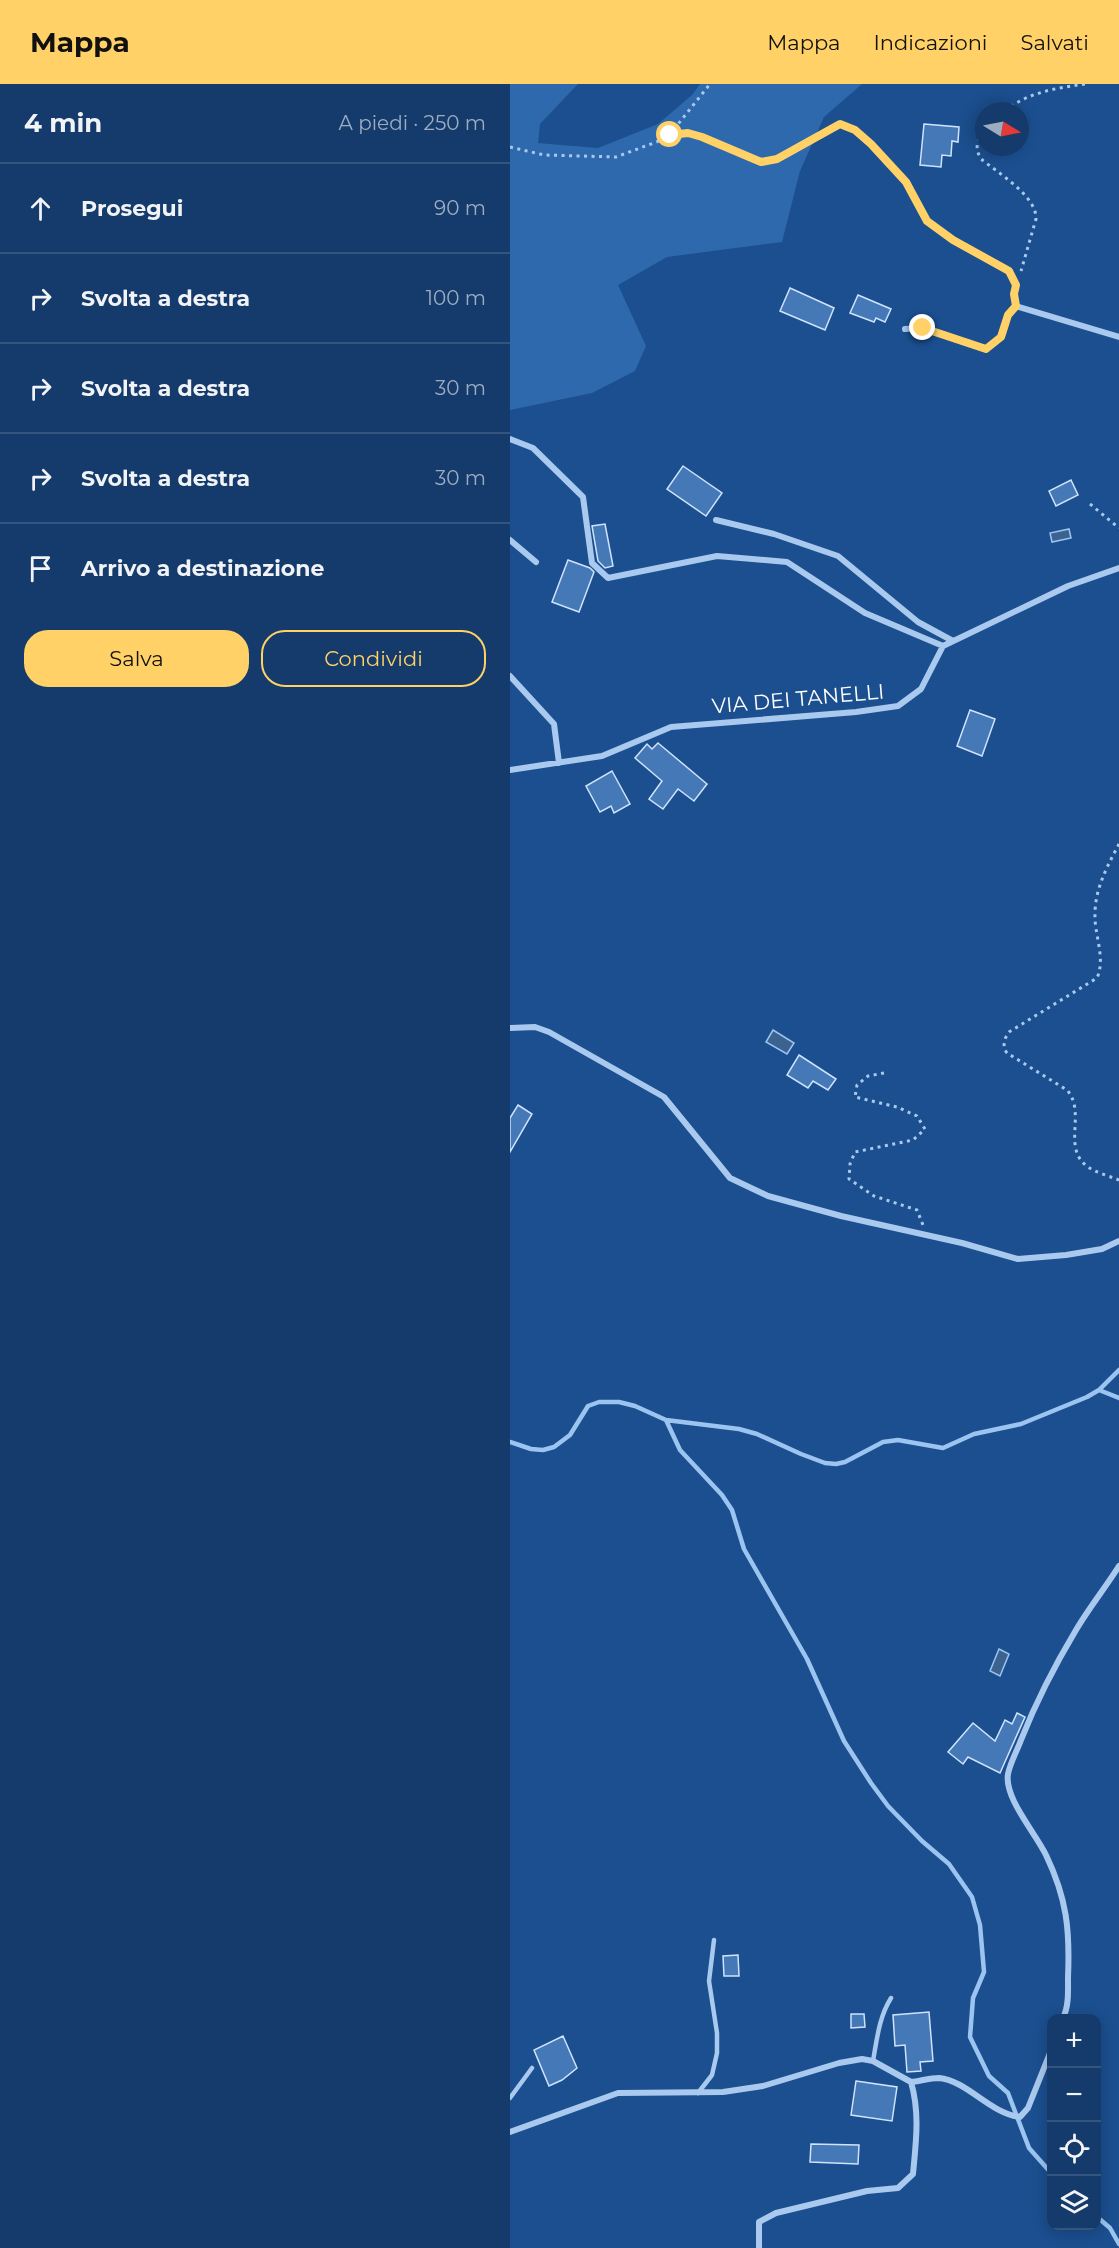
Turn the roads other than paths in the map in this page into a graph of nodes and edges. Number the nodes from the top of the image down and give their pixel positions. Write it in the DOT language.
graph roads {
  1 [pos="884,158"];
  2 [pos="1016,306"];
  3 [pos="905,329"];
  4 [pos="1119,337"];
  5 [pos="510,439"];
  6 [pos="716,520"];
  7 [pos="510,540"];
  8 [pos="536,562"];
  9 [pos="1119,568"];
  10 [pos="954,641"];
  11 [pos="943,646"];
  12 [pos="510,676"];
  13 [pos="559,763"];
  14 [pos="510,770"];
  15 [pos="510,1028"];
  16 [pos="1119,1241"];
  17 [pos="1119,1566"];
  18 [pos="714,1940"];
  19 [pos="891,1998"];
  20 [pos="1064,2014"];
  21 [pos="1047,2060"];
  22 [pos="873,2061"];
  23 [pos="532,2068"];
  24 [pos="911,2082"];
  25 [pos="698,2093"];
  26 [pos="510,2098"];
  27 [pos="510,2132"];
  28 [pos="759,2248"];
  1 -- 2 [label="street"];
  2 -- 3 [label="street"];
  2 -- 4 [label="street"];
  5 -- 11 [label="street"];
  6 -- 10 [label="street"];
  7 -- 8 [label="street"];
  9 -- 10 [label="street"];
  10 -- 11 [label="street"];
  11 -- 13 [label="street, VIA DEI TANELLI"];
  12 -- 13 [label="street"];
  13 -- 14 [label="street, VIA DEI TANELLI"];
  15 -- 16 [label="street"];
  17 -- 20 [label="street"];
  18 -- 25 [label="lane"];
  19 -- 22 [label="lane"];
  21 -- 24 [label="street"];
  22 -- 24 [label="street"];
  22 -- 25 [label="street"];
  23 -- 26 [label="lane"];
  24 -- 28 [label="street"];
  25 -- 27 [label="street"];
}
